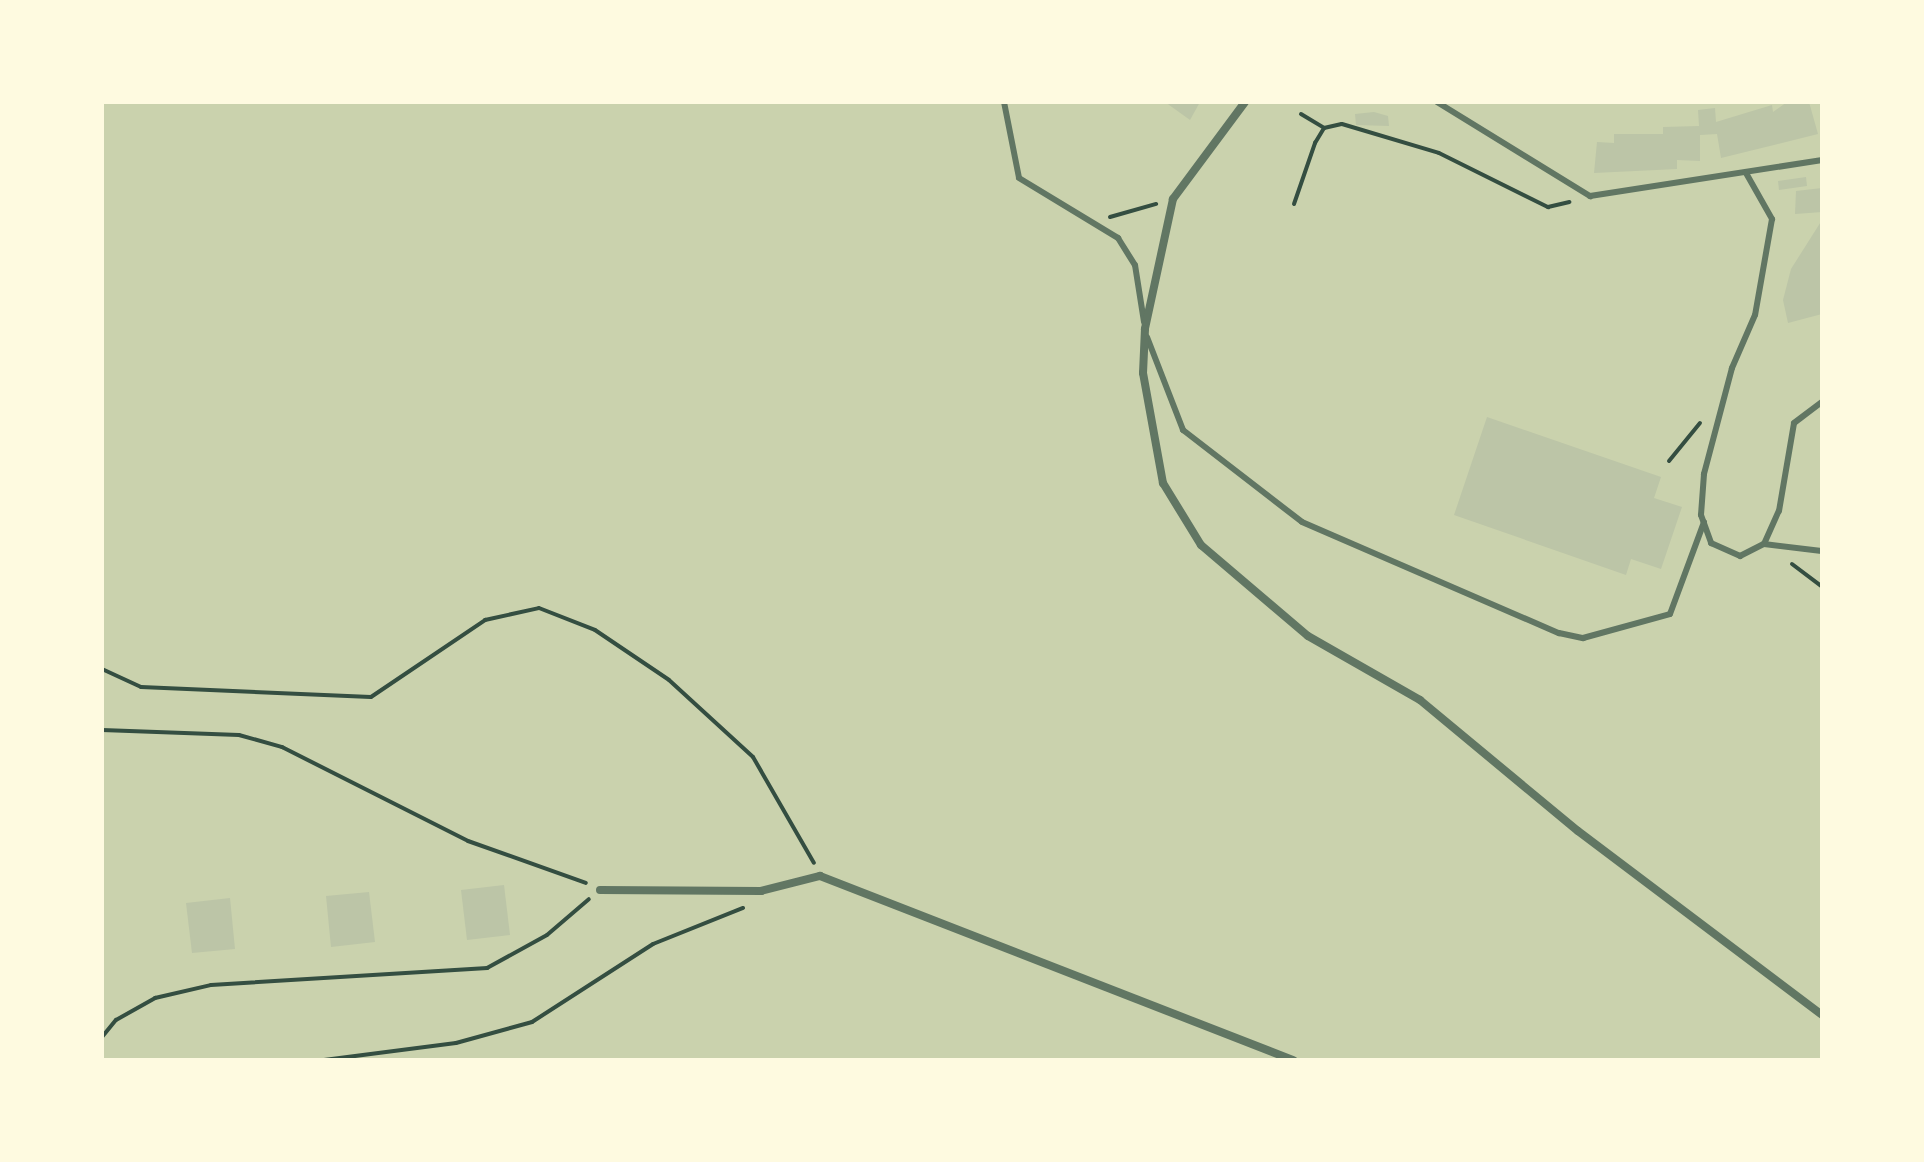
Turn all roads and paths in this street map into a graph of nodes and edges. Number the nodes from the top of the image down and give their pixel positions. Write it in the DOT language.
graph roads {
  1 [pos="1004,102"];
  2 [pos="1245,102"];
  3 [pos="1437,102"];
  4 [pos="1301,114"];
  5 [pos="1324,128"];
  6 [pos="1822,160"];
  7 [pos="1746,173"];
  8 [pos="1590,196"];
  9 [pos="1173,199"];
  10 [pos="1294,204"];
  11 [pos="1093,222"];
  12 [pos="1145,329"];
  13 [pos="1822,402"];
  14 [pos="1717,417"];
  15 [pos="1669,461"];
  16 [pos="1704,522"];
  17 [pos="1764,544"];
  18 [pos="1822,551"];
  19 [pos="1789,561"];
  20 [pos="1822,587"];
  21 [pos="102,669"];
  22 [pos="102,730"];
  23 [pos="820,876"];
  24 [pos="600,890"];
  25 [pos="761,891"];
  26 [pos="1822,1015"];
  27 [pos="102,1037"];
  28 [pos="324,1060"];
  29 [pos="1293,1060"];
  1 -- 11 [label="lane"];
  2 -- 9 [label="street"];
  3 -- 8 [label="lane"];
  4 -- 5 [label="path"];
  5 -- 8 [label="path"];
  5 -- 10 [label="path"];
  6 -- 7 [label="lane"];
  7 -- 8 [label="lane"];
  7 -- 14 [label="lane"];
  9 -- 11 [label="path"];
  9 -- 12 [label="street"];
  11 -- 12 [label="lane"];
  12 -- 16 [label="lane"];
  12 -- 26 [label="street"];
  13 -- 17 [label="lane"];
  14 -- 15 [label="path"];
  14 -- 16 [label="lane"];
  16 -- 17 [label="lane"];
  17 -- 18 [label="lane"];
  19 -- 20 [label="path"];
  21 -- 23 [label="path"];
  22 -- 24 [label="path"];
  23 -- 25 [label="street"];
  23 -- 29 [label="street"];
  24 -- 25 [label="street"];
  24 -- 27 [label="path"];
  25 -- 28 [label="path"];
}
